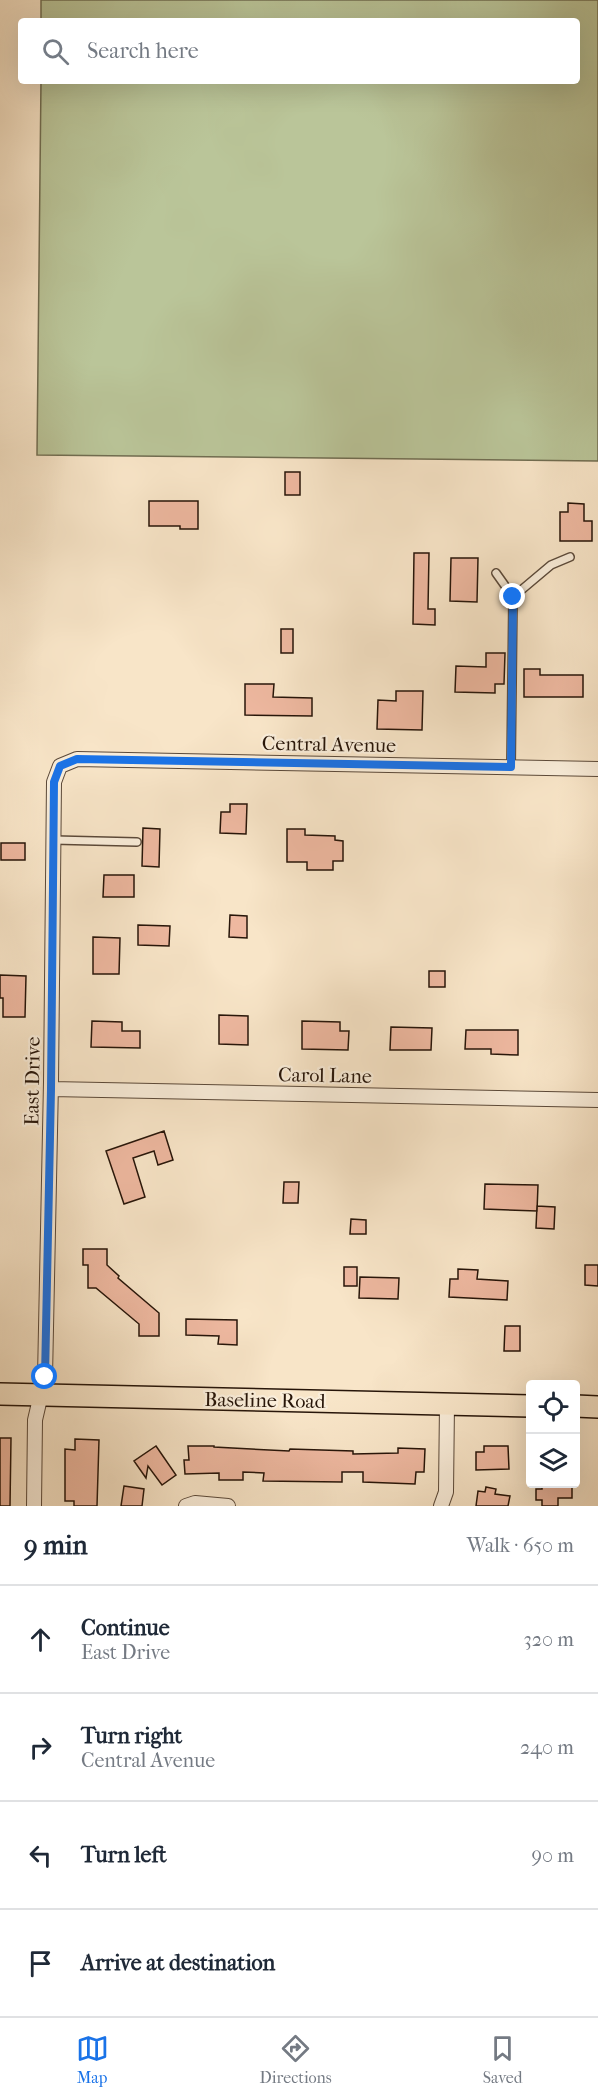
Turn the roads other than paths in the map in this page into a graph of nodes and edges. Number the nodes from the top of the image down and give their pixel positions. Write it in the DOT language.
graph roads {
  1 [pos="570,557"];
  2 [pos="496,573"];
  3 [pos="513,597"];
  4 [pos="60,766"];
  5 [pos="511,767"];
  6 [pos="598,769"];
  7 [pos="54,840"];
  8 [pos="137,842"];
  9 [pos="51,1089"];
  10 [pos="598,1100"];
  11 [pos="0,1394"];
  12 [pos="41,1396"];
  13 [pos="447,1404"];
  14 [pos="526,1406"];
  15 [pos="580,1406"];
  16 [pos="598,1407"];
  17 [pos="34,1506"];
  18 [pos="186,1506"];
  19 [pos="228,1506"];
  20 [pos="441,1506"];
  1 -- 3 [label="lane"];
  2 -- 3 [label="lane"];
  3 -- 5 [label="lane"];
  4 -- 5 [label="street, Central Avenue"];
  4 -- 7 [label="street, East Drive"];
  5 -- 6 [label="street, Central Avenue"];
  7 -- 8 [label="lane"];
  7 -- 9 [label="street, East Drive"];
  9 -- 10 [label="street, Carol Lane"];
  9 -- 12 [label="street, East Drive"];
  11 -- 12 [label="main road, Baseline Road"];
  12 -- 13 [label="main road, Baseline Road"];
  12 -- 17 [label="street, East Drive"];
  13 -- 14 [label="main road, Baseline Road"];
  13 -- 20 [label="street"];
  15 -- 16 [label="main road"];
  18 -- 19 [label="street"];
}
